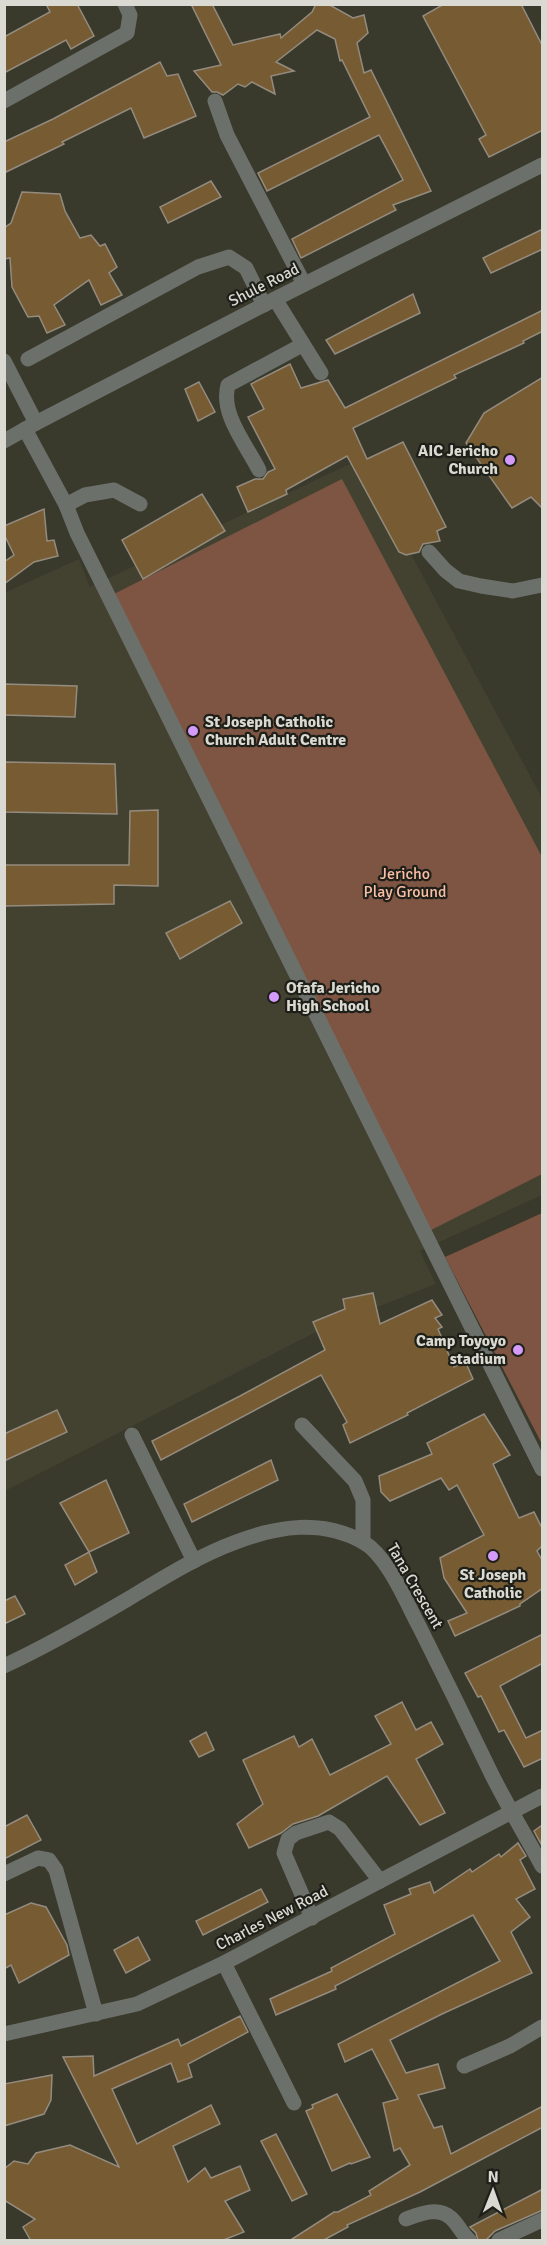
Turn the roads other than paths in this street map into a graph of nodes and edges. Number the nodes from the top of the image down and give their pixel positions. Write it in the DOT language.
graph roads {
  1 [pos="125,4"];
  2 [pos="4,101"];
  3 [pos="215,101"];
  4 [pos="543,165"];
  5 [pos="304,284"];
  6 [pos="269,302"];
  7 [pos="302,345"];
  8 [pos="28,359"];
  9 [pos="4,362"];
  10 [pos="321,373"];
  11 [pos="30,426"];
  12 [pos="4,441"];
  13 [pos="259,470"];
  14 [pos="140,504"];
  15 [pos="66,505"];
  16 [pos="429,552"];
  17 [pos="543,585"];
  18 [pos="302,1425"];
  19 [pos="132,1435"];
  20 [pos="543,1469"];
  21 [pos="363,1542"];
  22 [pos="194,1561"];
  23 [pos="4,1666"];
  24 [pos="543,1796"];
  25 [pos="512,1812"];
  26 [pos="543,1866"];
  27 [pos="4,1874"];
  28 [pos="380,1881"];
  29 [pos="312,1918"];
  30 [pos="224,1963"];
  31 [pos="96,2014"];
  32 [pos="543,2027"];
  33 [pos="4,2034"];
  34 [pos="464,2066"];
  35 [pos="294,2103"];
  36 [pos="406,2218"];
  37 [pos="543,2220"];
  38 [pos="469,2241"];
  39 [pos="499,2241"];
  1 -- 2 [label="street"];
  3 -- 5 [label="street"];
  4 -- 5 [label="street, Shule Road"];
  5 -- 6 [label="street, Shule Road"];
  6 -- 7 [label="street"];
  6 -- 8 [label="street"];
  6 -- 11 [label="street, Shule Road"];
  7 -- 10 [label="street"];
  7 -- 13 [label="street"];
  9 -- 11 [label="street"];
  11 -- 12 [label="street, Shule Road"];
  11 -- 15 [label="street"];
  14 -- 15 [label="street"];
  15 -- 20 [label="street"];
  16 -- 17 [label="street"];
  18 -- 21 [label="street"];
  19 -- 22 [label="street"];
  21 -- 22 [label="street, Tana Crescent"];
  21 -- 25 [label="street, Tana Crescent"];
  22 -- 23 [label="street, Tana Crescent"];
  24 -- 25 [label="street, Charles New Road"];
  25 -- 26 [label="street, Tana Crescent"];
  25 -- 28 [label="street, Charles New Road"];
  27 -- 31 [label="street"];
  28 -- 29 [label="street, Charles New Road"];
  28 -- 29 [label="street"];
  29 -- 30 [label="street, Charles New Road"];
  30 -- 31 [label="street, Charles New Road"];
  30 -- 35 [label="street"];
  31 -- 33 [label="street, Charles New Road"];
  32 -- 34 [label="street"];
  36 -- 38 [label="street"];
  37 -- 39 [label="street"];
}
